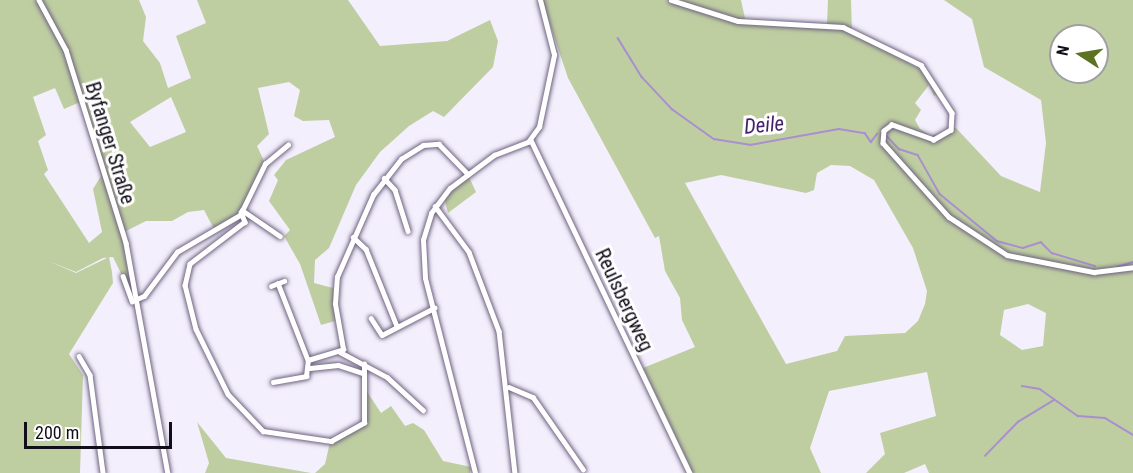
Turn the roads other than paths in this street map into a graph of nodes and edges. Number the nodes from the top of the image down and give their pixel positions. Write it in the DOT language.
graph roads {
  1 [pos="39,0"];
  2 [pos="540,0"];
  3 [pos="671,0"];
  4 [pos="531,140"];
  5 [pos="288,145"];
  6 [pos="468,174"];
  7 [pos="384,178"];
  8 [pos="435,206"];
  9 [pos="242,211"];
  10 [pos="412,220"];
  11 [pos="406,222"];
  12 [pos="408,231"];
  13 [pos="280,236"];
  14 [pos="353,237"];
  15 [pos="1133,267"];
  16 [pos="123,276"];
  17 [pos="284,281"];
  18 [pos="278,283"];
  19 [pos="271,286"];
  20 [pos="136,301"];
  21 [pos="434,308"];
  22 [pos="371,318"];
  23 [pos="397,327"];
  24 [pos="340,352"];
  25 [pos="79,356"];
  26 [pos="308,360"];
  27 [pos="364,364"];
  28 [pos="310,368"];
  29 [pos="362,373"];
  30 [pos="273,382"];
  31 [pos="509,387"];
  32 [pos="423,410"];
  33 [pos="583,469"];
  34 [pos="103,473"];
  35 [pos="168,473"];
  36 [pos="475,473"];
  37 [pos="515,473"];
  38 [pos="690,473"];
  1 -- 20 [label="street, Byfanger Straße"];
  2 -- 4 [label="street"];
  3 -- 15 [label="street"];
  4 -- 6 [label="street"];
  4 -- 38 [label="street, Reulsbergweg"];
  5 -- 9 [label="street"];
  6 -- 7 [label="street"];
  6 -- 8 [label="street"];
  7 -- 11 [label="street"];
  7 -- 14 [label="street"];
  8 -- 21 [label="street"];
  8 -- 31 [label="street"];
  9 -- 13 [label="street"];
  9 -- 20 [label="street"];
  9 -- 29 [label="street"];
  10 -- 11 [label="street"];
  11 -- 12 [label="street"];
  14 -- 23 [label="street"];
  14 -- 24 [label="street"];
  16 -- 20 [label="street, Byfanger Straße"];
  17 -- 18 [label="street"];
  18 -- 19 [label="street"];
  18 -- 26 [label="street"];
  20 -- 35 [label="street, Byfanger Straße"];
  21 -- 23 [label="street"];
  21 -- 36 [label="street"];
  22 -- 23 [label="street"];
  24 -- 26 [label="street"];
  24 -- 27 [label="street"];
  25 -- 34 [label="street"];
  26 -- 28 [label="street"];
  27 -- 29 [label="street"];
  27 -- 32 [label="street"];
  28 -- 29 [label="street"];
  28 -- 30 [label="street"];
  31 -- 33 [label="street"];
  31 -- 37 [label="street"];
}
